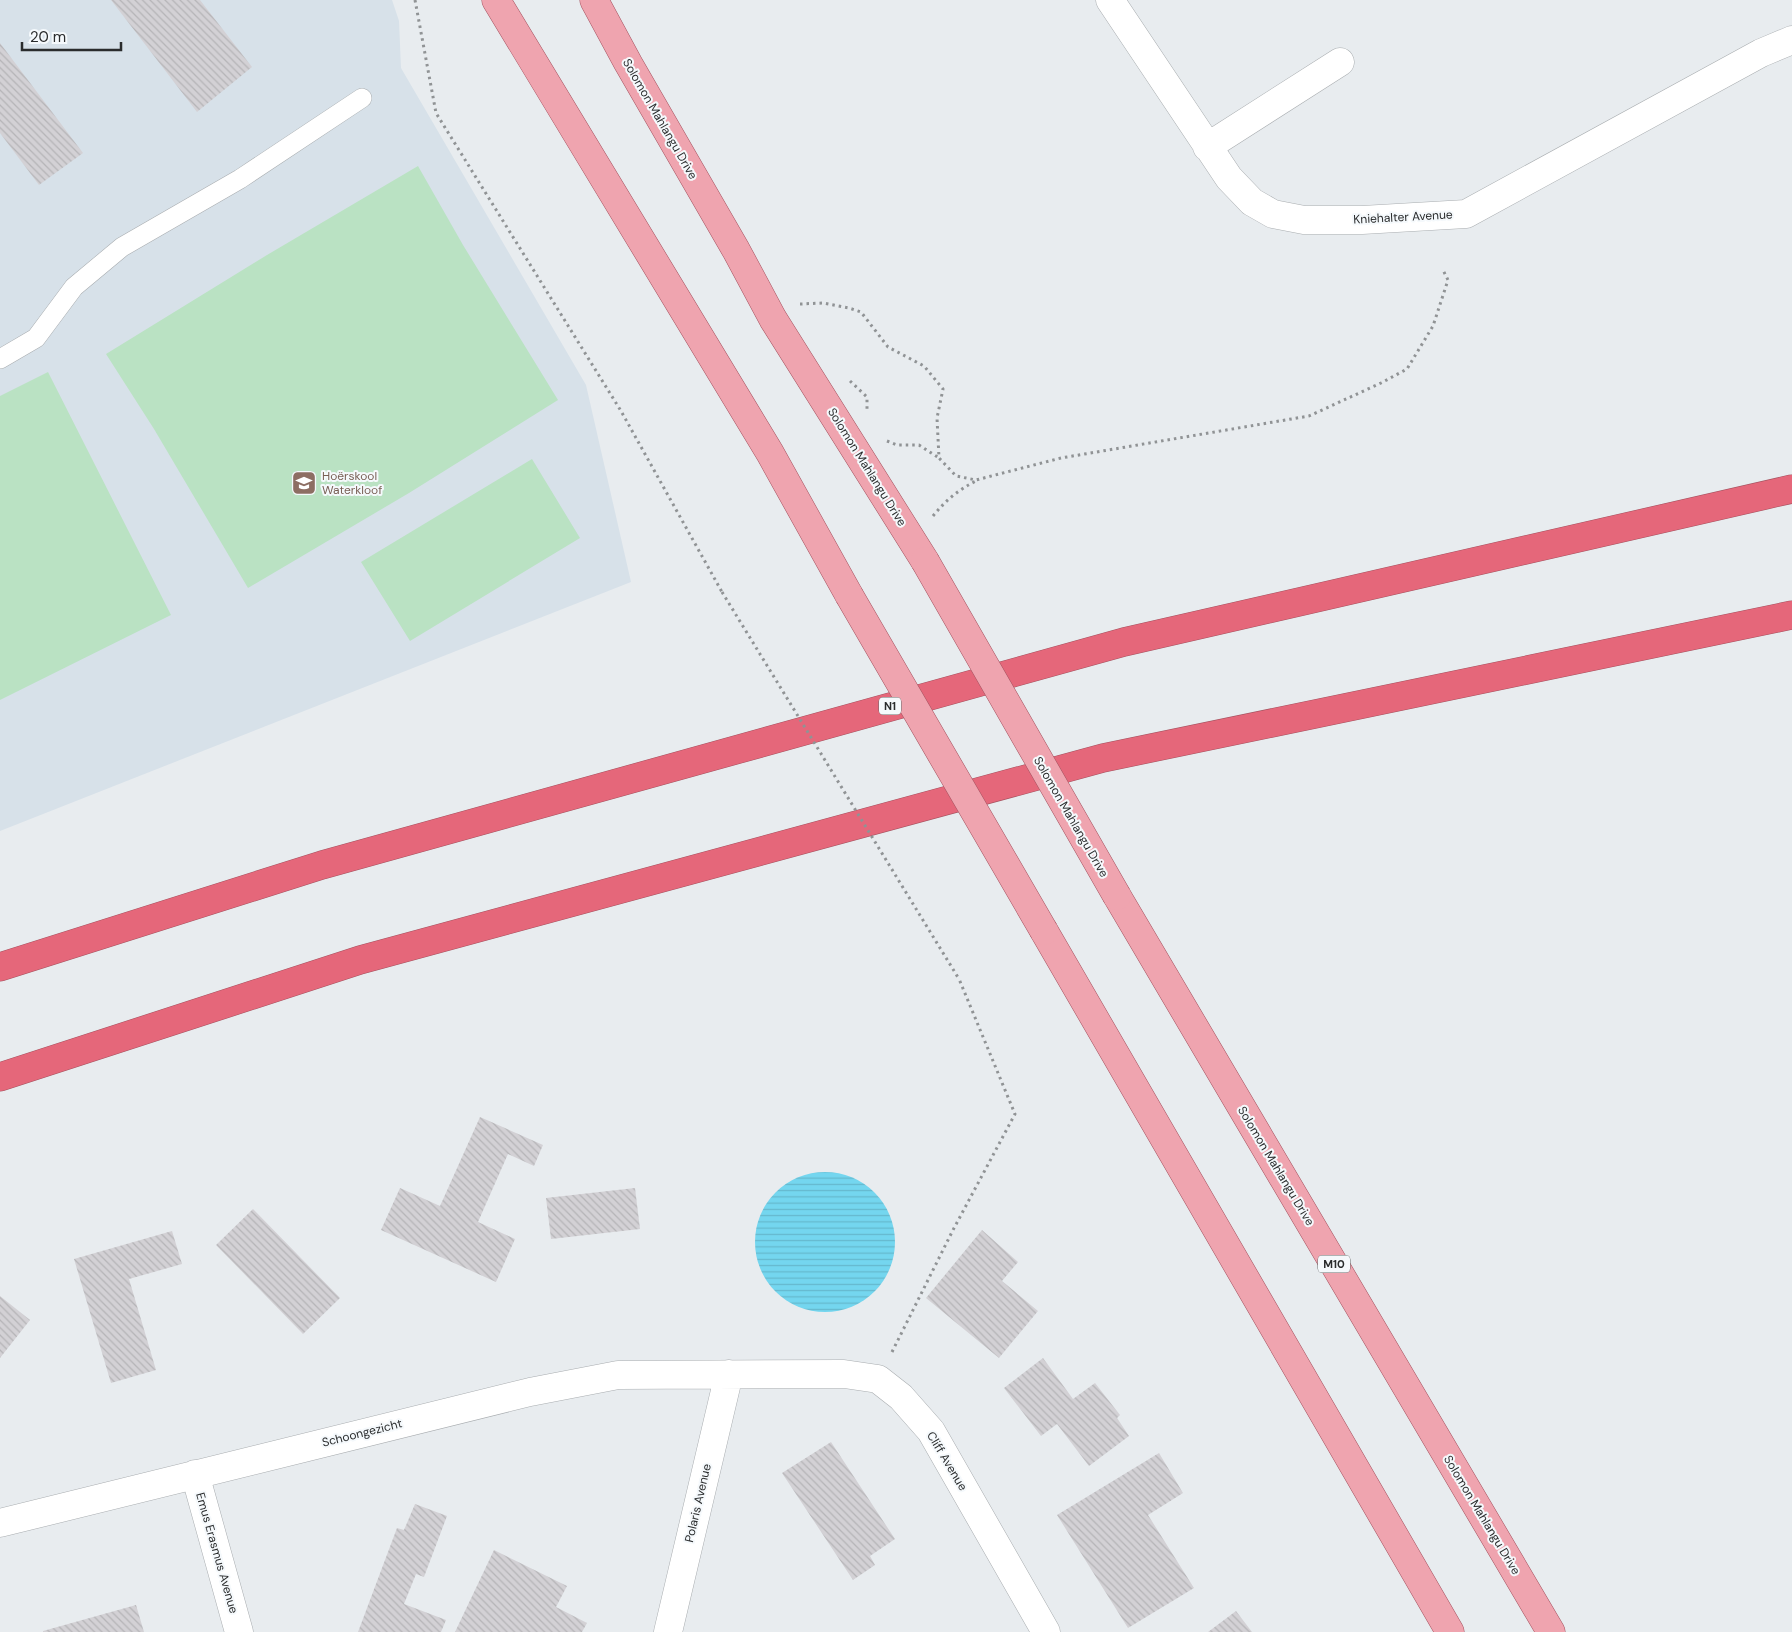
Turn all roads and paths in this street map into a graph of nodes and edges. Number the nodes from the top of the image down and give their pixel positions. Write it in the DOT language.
graph roads {
  1 [pos="415,0"];
  2 [pos="496,0"];
  3 [pos="594,0"];
  4 [pos="1110,0"];
  5 [pos="1792,40"];
  6 [pos="1340,62"];
  7 [pos="362,98"];
  8 [pos="1208,147"];
  9 [pos="1443,270"];
  10 [pos="794,304"];
  11 [pos="0,359"];
  12 [pos="976,480"];
  13 [pos="1792,489"];
  14 [pos="910,536"];
  15 [pos="1792,615"];
  16 [pos="0,967"];
  17 [pos="0,1077"];
  18 [pos="729,1374"];
  19 [pos="878,1379"];
  20 [pos="195,1474"];
  21 [pos="0,1523"];
  22 [pos="239,1632"];
  23 [pos="668,1632"];
  24 [pos="1046,1632"];
  25 [pos="1450,1632"];
  26 [pos="1551,1632"];
  1 -- 19 [label="path, bridge"];
  2 -- 25 [label="main road, bridge"];
  3 -- 14 [label="main road, Solomon Mahlangu Drive"];
  4 -- 8 [label="street, Kniehalter Avenue"];
  5 -- 8 [label="street, Kniehalter Avenue"];
  6 -- 8 [label="street"];
  7 -- 11 [label="lane"];
  9 -- 12 [label="path"];
  10 -- 12 [label="path"];
  12 -- 14 [label="path"];
  13 -- 16 [label="highway, N1"];
  14 -- 26 [label="main road, Solomon Mahlangu Drive / M10, bridge"];
  15 -- 17 [label="highway"];
  18 -- 19 [label="street, Cliff Avenue"];
  18 -- 20 [label="street, Schoongezicht"];
  18 -- 23 [label="street, Polaris Avenue"];
  19 -- 24 [label="street, Cliff Avenue"];
  20 -- 21 [label="street, Schoongezicht"];
  20 -- 22 [label="street, Emus Erasmus Avenue"];
}
